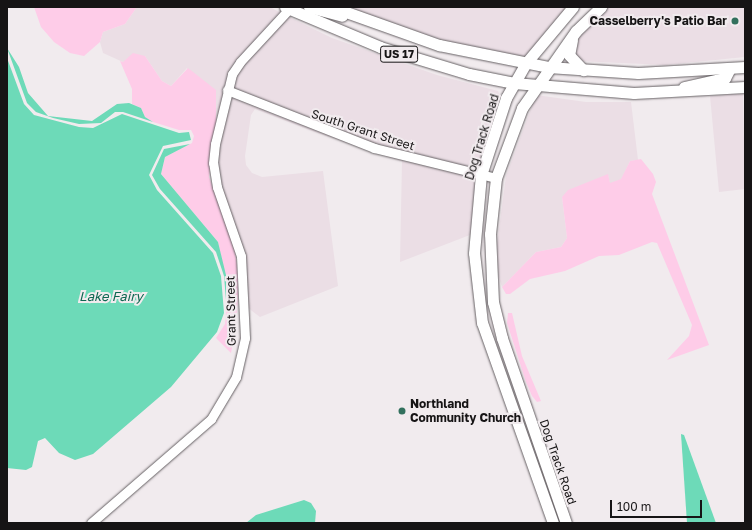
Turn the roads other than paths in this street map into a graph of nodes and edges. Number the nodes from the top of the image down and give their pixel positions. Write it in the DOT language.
graph roads {
  1 [pos="310,7"];
  2 [pos="332,7"];
  3 [pos="573,7"];
  4 [pos="601,7"];
  5 [pos="289,8"];
  6 [pos="364,20"];
  7 [pos="576,31"];
  8 [pos="526,63"];
  9 [pos="548,67"];
  10 [pos="745,67"];
  11 [pos="730,68"];
  12 [pos="583,70"];
  13 [pos="514,83"];
  14 [pos="535,86"];
  15 [pos="745,87"];
  16 [pos="227,90"];
  17 [pos="664,93"];
  18 [pos="481,175"];
  19 [pos="496,178"];
  20 [pos="91,523"];
  21 [pos="552,523"];
  22 [pos="566,523"];
  1 -- 6 [label="main road"];
  2 -- 6 [label="main road, US 17"];
  3 -- 8 [label="main road, Dog Track Road"];
  4 -- 7 [label="main road"];
  5 -- 13 [label="main road, US 17"];
  5 -- 16 [label="street, Grant Street"];
  6 -- 8 [label="main road, US 17"];
  7 -- 9 [label="main road, Dog Track Road"];
  7 -- 12 [label="main road"];
  8 -- 9 [label="main road, US 17"];
  8 -- 13 [label="main road, Dog Track Road"];
  9 -- 12 [label="main road, US 17"];
  9 -- 14 [label="main road, Dog Track Road"];
  10 -- 11 [label="main road, US 17"];
  11 -- 12 [label="main road, US 17"];
  11 -- 17 [label="main road"];
  13 -- 14 [label="main road, US 17"];
  13 -- 18 [label="main road, Dog Track Road"];
  14 -- 17 [label="main road, US 17"];
  14 -- 19 [label="main road, Dog Track Road"];
  15 -- 17 [label="main road, US 17"];
  16 -- 18 [label="street, South Grant Street"];
  16 -- 20 [label="street, Grant Street"];
  18 -- 19 [label="street, South Grant Street"];
  18 -- 21 [label="main road, Dog Track Road"];
  19 -- 22 [label="main road, Dog Track Road"];
}
